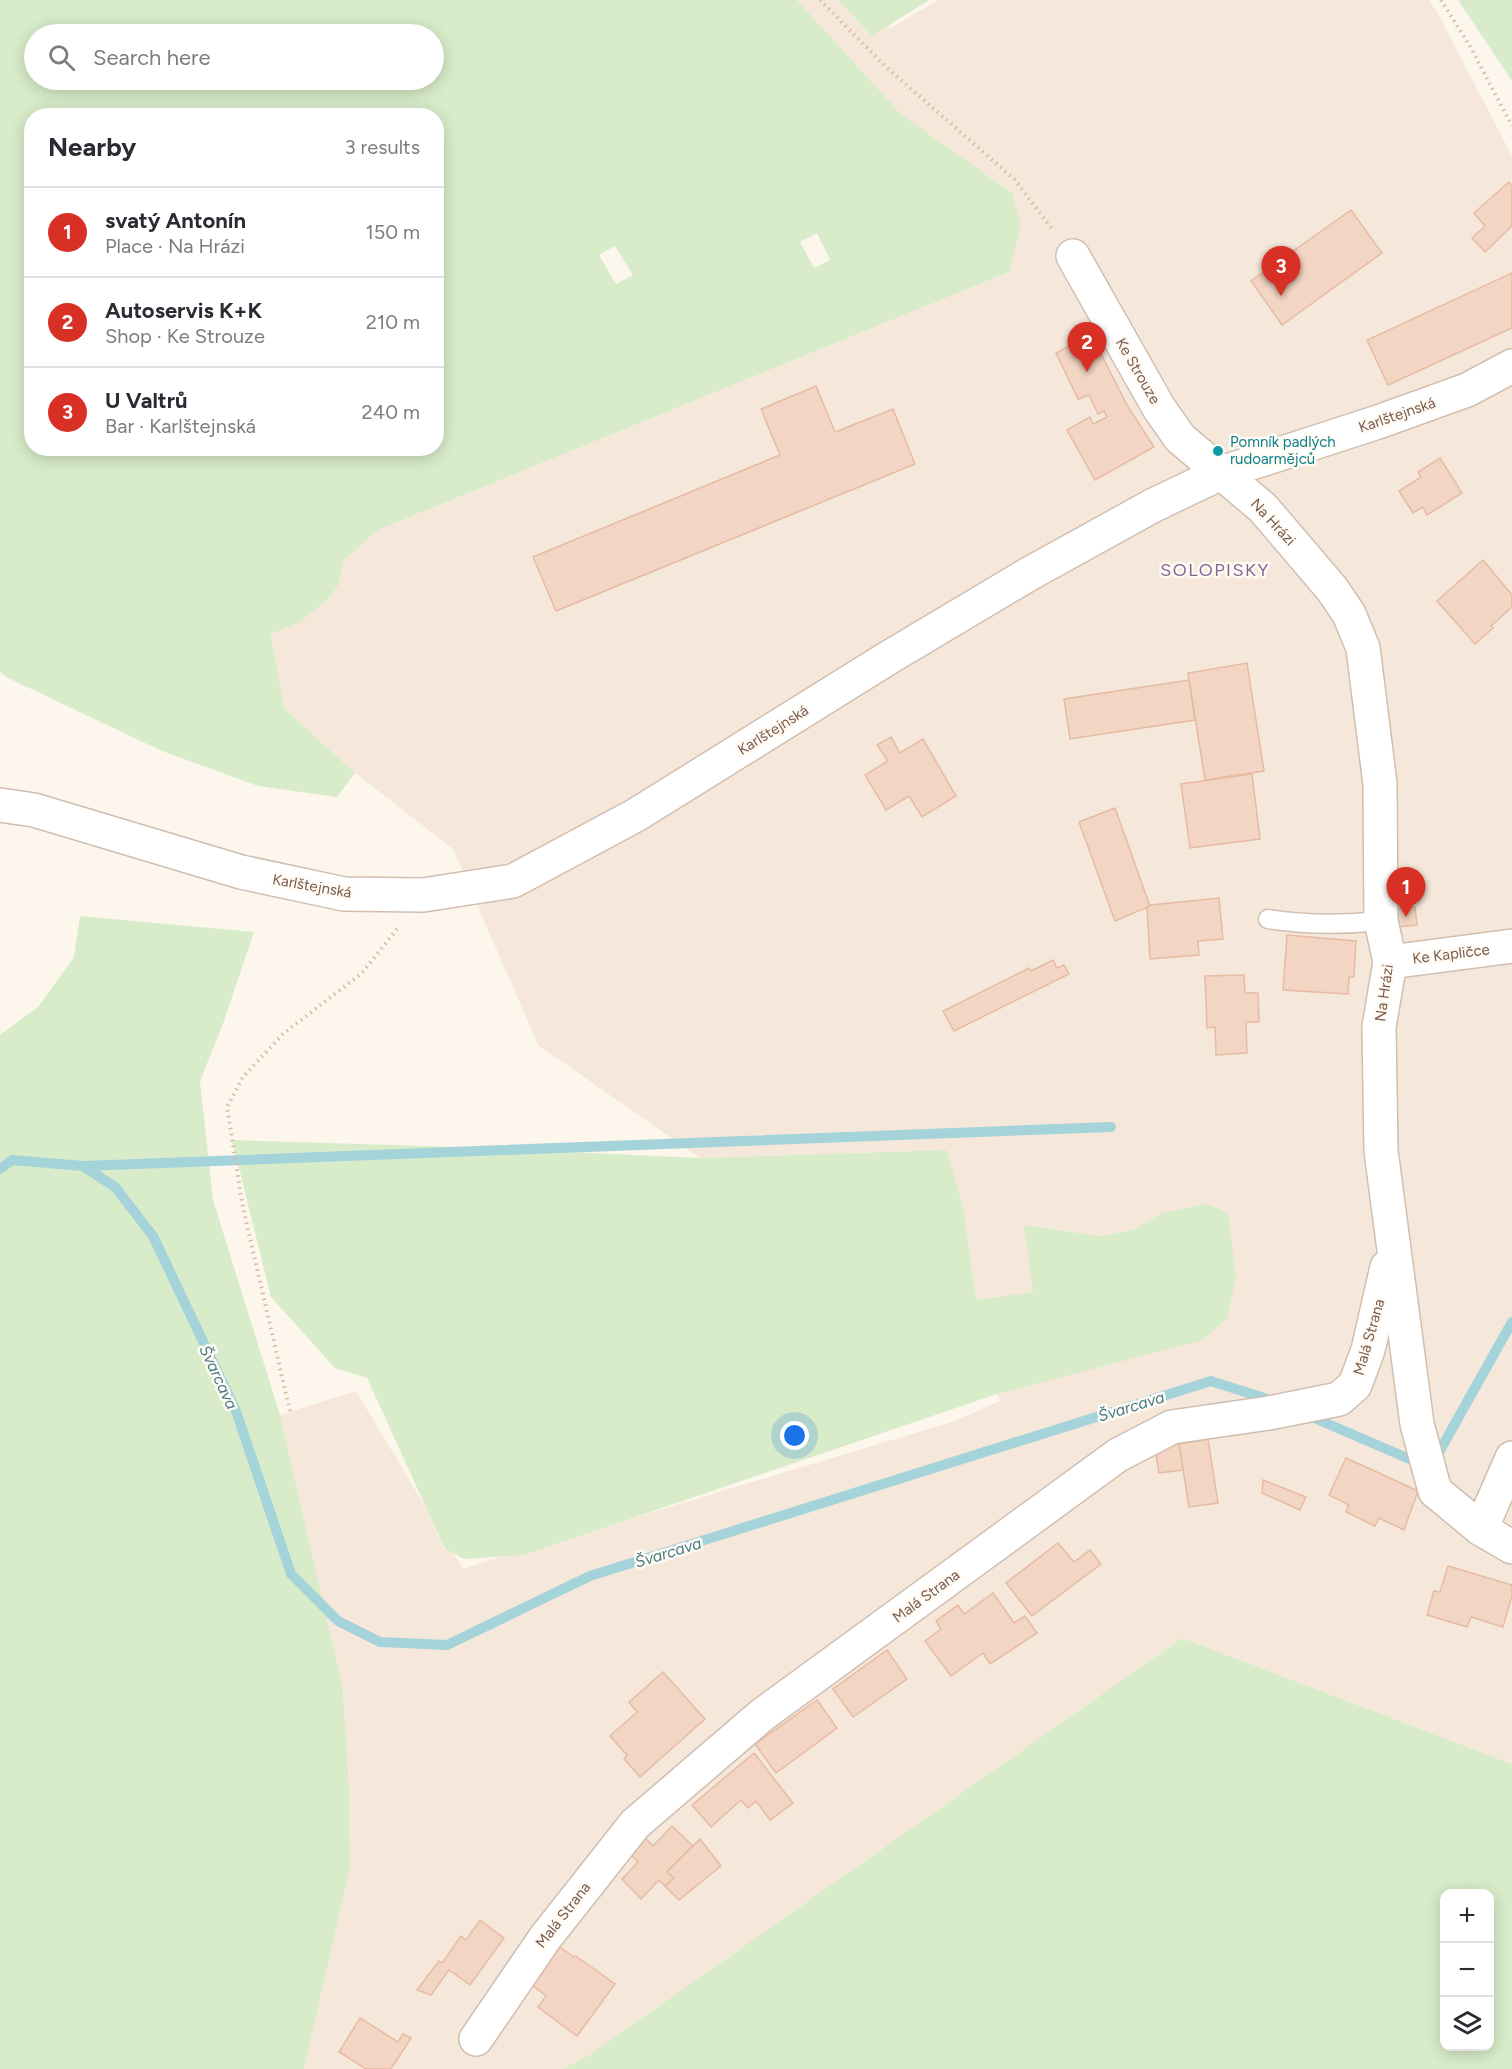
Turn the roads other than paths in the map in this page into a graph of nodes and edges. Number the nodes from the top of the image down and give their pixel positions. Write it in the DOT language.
graph roads {
  1 [pos="1073,256"];
  2 [pos="1512,366"];
  3 [pos="1221,473"];
  4 [pos="0,805"];
  5 [pos="1268,919"];
  6 [pos="1381,921"];
  7 [pos="1512,946"];
  8 [pos="1390,962"];
  9 [pos="1393,1242"];
  10 [pos="1512,1458"];
  11 [pos="1481,1529"];
  12 [pos="1512,1547"];
  13 [pos="476,2039"];
  1 -- 3 [label="street, Ke Strouze"];
  2 -- 3 [label="street, Karlštejnská"];
  3 -- 4 [label="street, Karlštejnská"];
  3 -- 6 [label="street, Na Hrázi"];
  5 -- 6 [label="lane"];
  6 -- 8 [label="street, Na Hrázi"];
  7 -- 8 [label="street, Ke Kapličce"];
  8 -- 9 [label="street, Na Hrázi"];
  9 -- 11 [label="street, Na Hrázi"];
  9 -- 13 [label="street, Malá Strana"];
  10 -- 11 [label="street"];
  11 -- 12 [label="street"];
}
